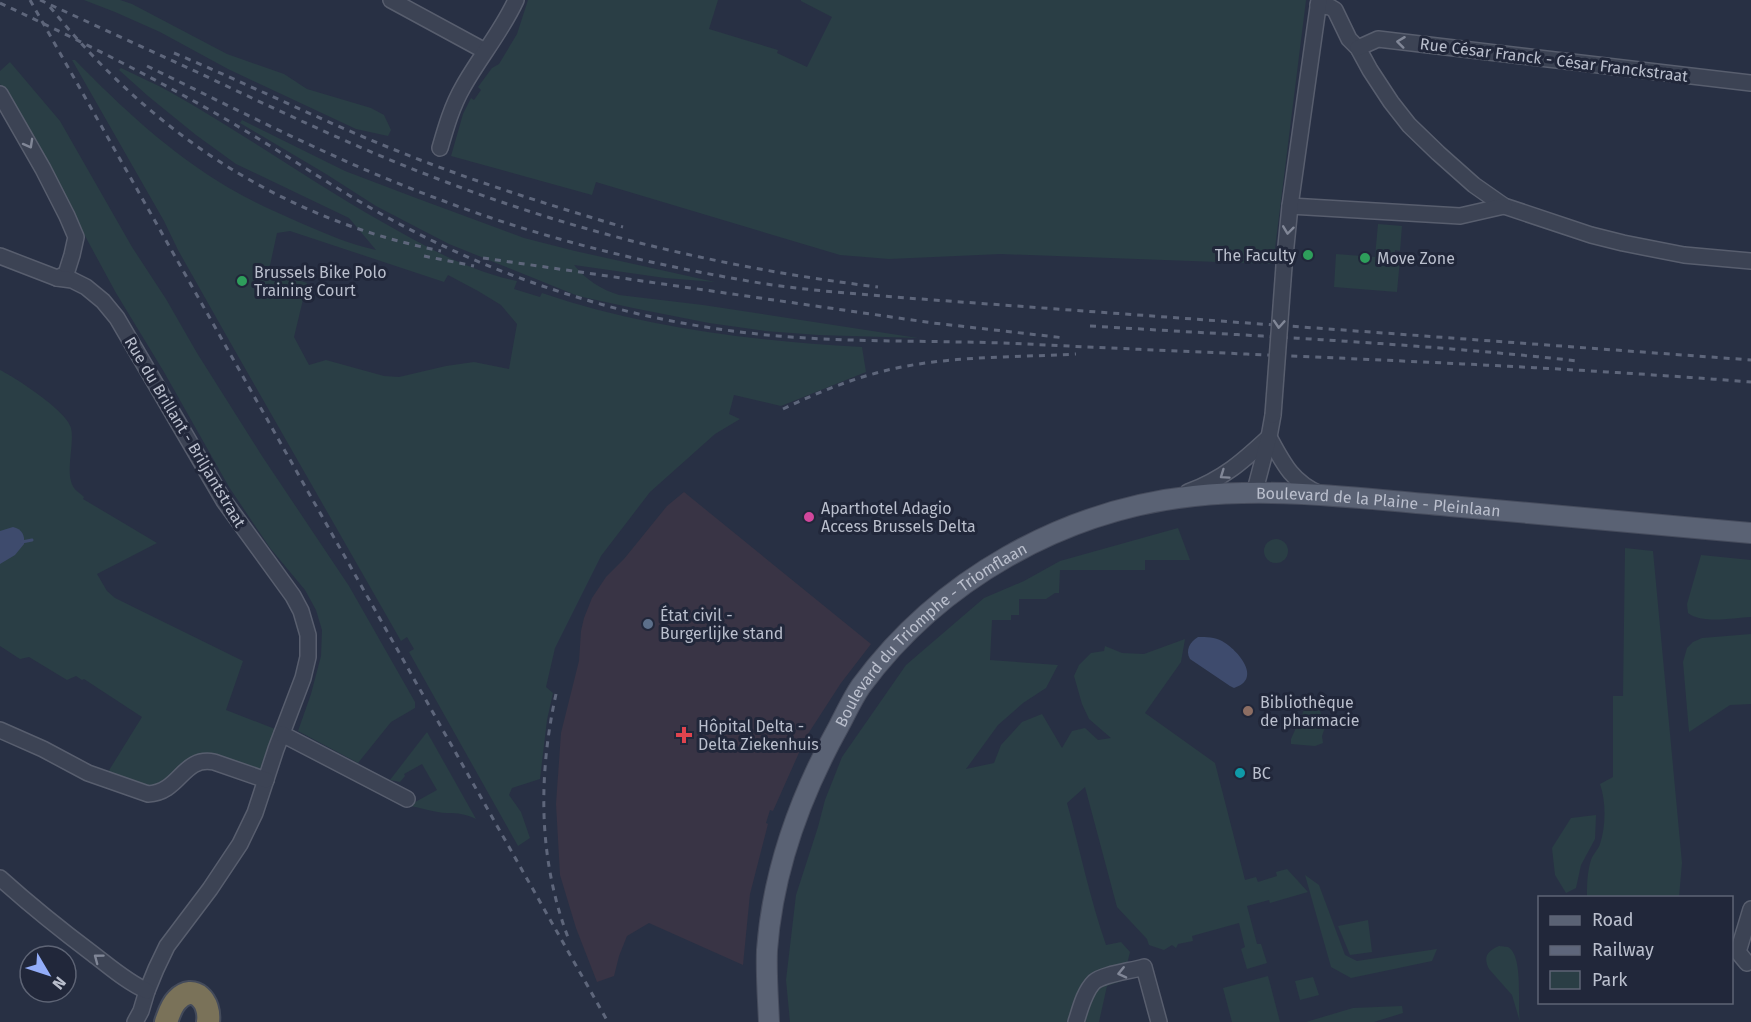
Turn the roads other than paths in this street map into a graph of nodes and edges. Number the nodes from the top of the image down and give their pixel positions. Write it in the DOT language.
graph roads {
  1 [pos="391,0"];
  2 [pos="516,0"];
  3 [pos="1340,0"];
  4 [pos="1319,3"];
  5 [pos="1358,48"];
  6 [pos="485,51"];
  7 [pos="1751,83"];
  8 [pos="0,94"];
  9 [pos="440,148"];
  10 [pos="1290,206"];
  11 [pos="1504,206"];
  12 [pos="0,256"];
  13 [pos="1751,261"];
  14 [pos="57,278"];
  15 [pos="1269,437"];
  16 [pos="1254,494"];
  17 [pos="1323,495"];
  18 [pos="1170,499"];
  19 [pos="1563,523"];
  20 [pos="1751,533"];
  21 [pos="1751,545"];
  22 [pos="0,730"];
  23 [pos="282,734"];
  24 [pos="266,780"];
  25 [pos="407,799"];
  26 [pos="0,878"];
  27 [pos="1751,909"];
  28 [pos="1747,963"];
  29 [pos="147,991"];
  30 [pos="169,1014"];
  31 [pos="135,1022"];
  32 [pos="156,1022"];
  33 [pos="208,1022"];
  34 [pos="769,1022"];
  35 [pos="1076,1022"];
  36 [pos="1159,1022"];
  1 -- 6 [label="street"];
  2 -- 6 [label="street"];
  3 -- 5 [label="street"];
  4 -- 5 [label="street"];
  4 -- 10 [label="street"];
  7 -- 5 [label="street, Rue César Franck - César Franckstraat, one-way"];
  5 -- 11 [label="street"];
  6 -- 9 [label="street"];
  8 -- 14 [label="street, one-way"];
  10 -- 11 [label="street"];
  10 -- 15 [label="street, one-way, bridge"];
  11 -- 13 [label="street"];
  12 -- 14 [label="street, Rue du Brillant - Briljantstraat"];
  14 -- 23 [label="street, Rue du Brillant - Briljantstraat"];
  15 -- 16 [label="street"];
  15 -- 17 [label="street"];
  15 -- 18 [label="street, one-way"];
  16 -- 17 [label="main road, Boulevard de la Plaine - Pleinlaan"];
  16 -- 18 [label="main road, Boulevard du Triomphe - Triomflaan"];
  16 -- 19 [label="main road, Boulevard de la Plaine - Pleinlaan"];
  17 -- 19 [label="main road, Boulevard de la Plaine - Pleinlaan"];
  18 -- 34 [label="main road, Boulevard du Triomphe - Triomflaan"];
  19 -- 20 [label="main road, Boulevard de la Plaine - Pleinlaan"];
  19 -- 21 [label="main road, Boulevard de la Plaine - Pleinlaan"];
  22 -- 24 [label="street"];
  23 -- 24 [label="street, Rue du Brillant - Briljantstraat"];
  23 -- 25 [label="street"];
  24 -- 29 [label="street, Rue du Brillant - Briljantstraat"];
  29 -- 26 [label="street, one-way"];
  27 -- 28 [label="street"];
  29 -- 31 [label="street, Rue du Brillant - Briljantstraat"];
  30 -- 32 [label="highway"];
  30 -- 33 [label="highway"];
  36 -- 35 [label="street, one-way"];
}
